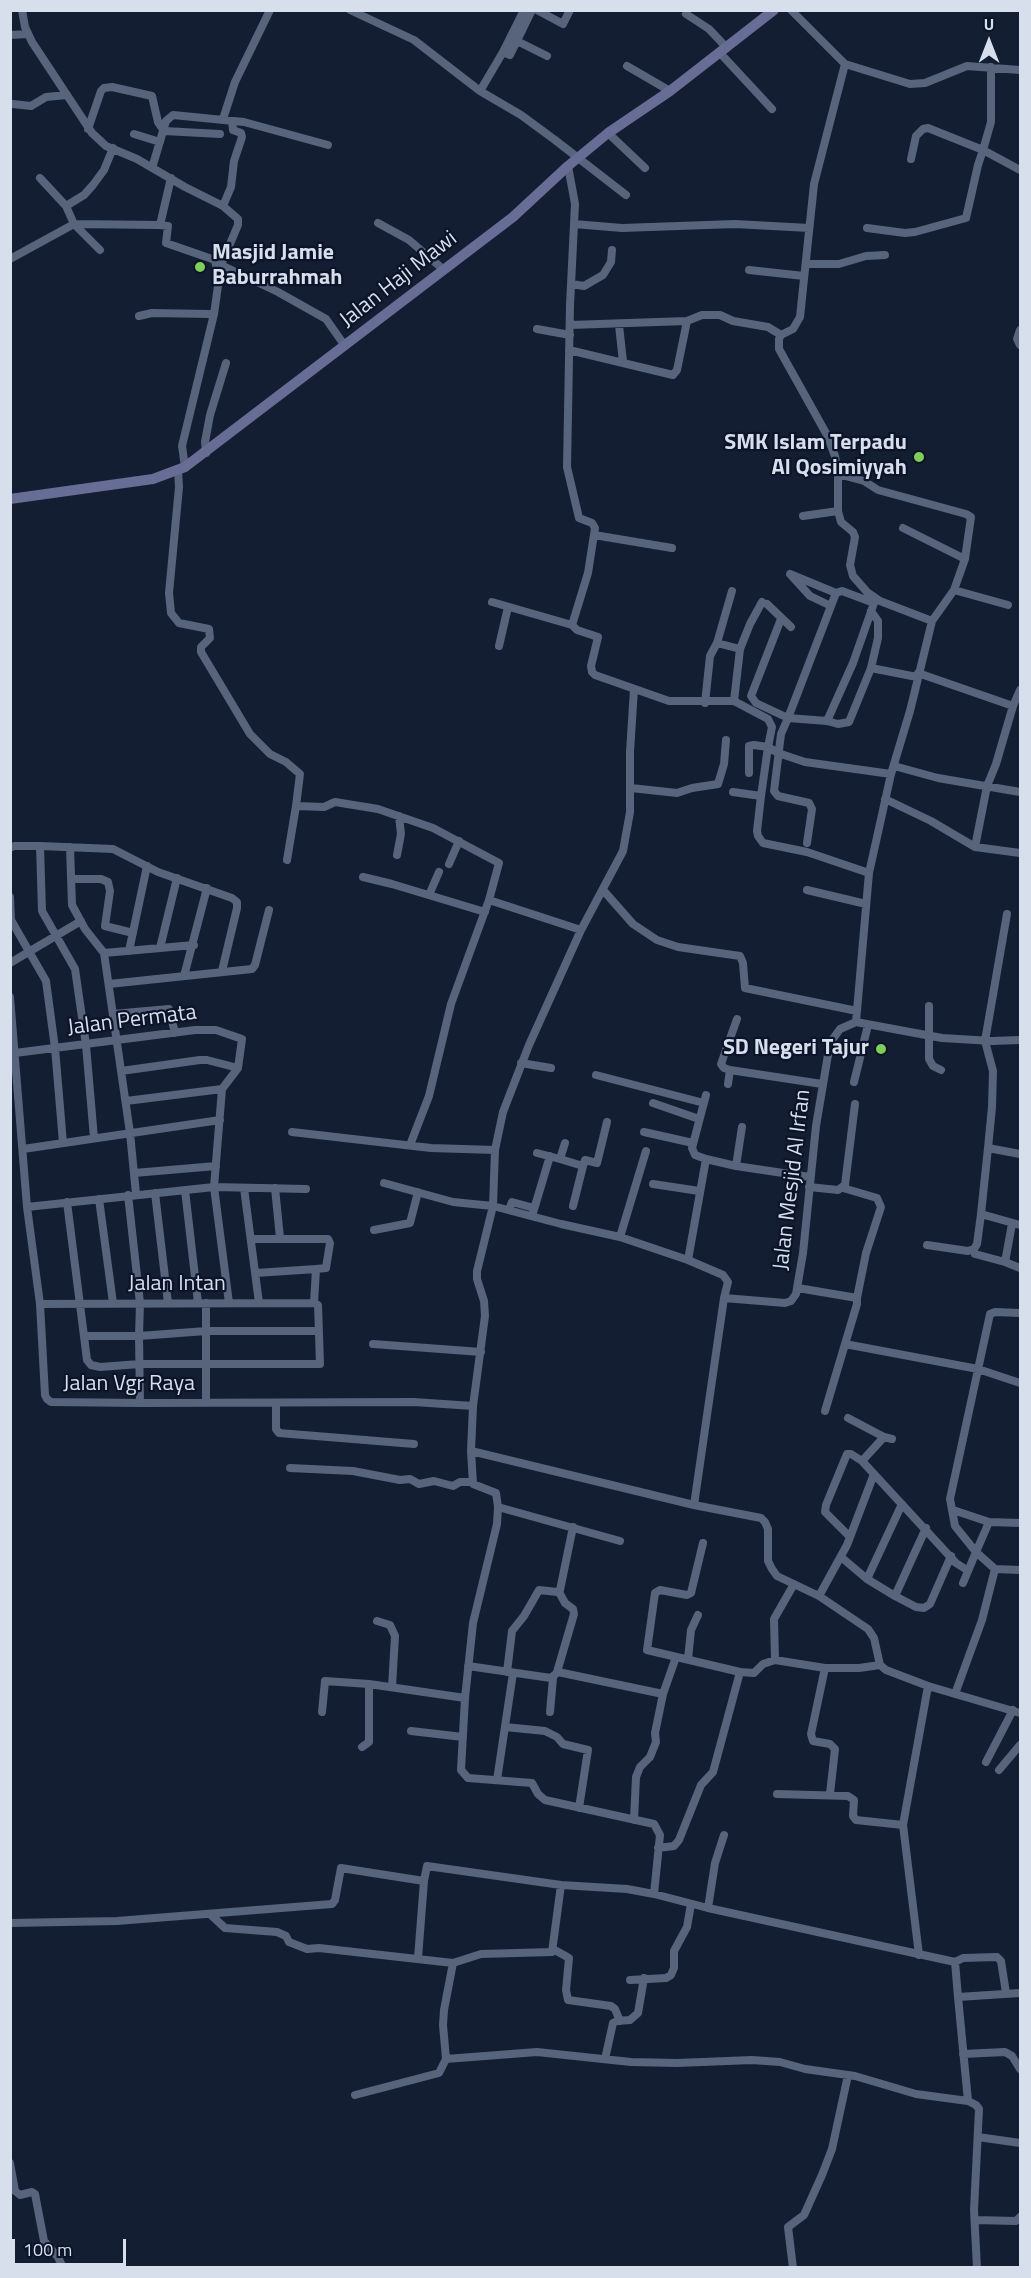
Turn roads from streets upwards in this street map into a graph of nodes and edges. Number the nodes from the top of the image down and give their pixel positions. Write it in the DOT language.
graph roads {
  1 [pos="22,10"];
  2 [pos="270,10"];
  3 [pos="350,10"];
  4 [pos="524,10"];
  5 [pos="531,10"];
  6 [pos="537,10"];
  7 [pos="570,10"];
  8 [pos="774,10"];
  9 [pos="791,10"];
  10 [pos="686,14"];
  11 [pos="28,34"];
  12 [pos="10,35"];
  13 [pos="517,41"];
  14 [pos="724,50"];
  15 [pos="503,52"];
  16 [pos="547,56"];
  17 [pos="845,64"];
  18 [pos="627,66"];
  19 [pos="991,67"];
  20 [pos="1020,70"];
  21 [pos="480,91"];
  22 [pos="670,91"];
  23 [pos="66,95"];
  24 [pos="13,104"];
  25 [pos="772,108"];
  26 [pos="223,120"];
  27 [pos="232,121"];
  28 [pos="88,129"];
  29 [pos="164,131"];
  30 [pos="608,133"];
  31 [pos="134,134"];
  32 [pos="220,135"];
  33 [pos="160,142"];
  34 [pos="328,145"];
  35 [pos="113,148"];
  36 [pos="983,150"];
  37 [pos="577,158"];
  38 [pos="910,159"];
  39 [pos="568,166"];
  40 [pos="152,168"];
  41 [pos="645,168"];
  42 [pos="1020,170"];
  43 [pos="40,178"];
  44 [pos="171,178"];
  45 [pos="626,195"];
  46 [pos="223,206"];
  47 [pos="66,207"];
  48 [pos="378,223"];
  49 [pos="74,224"];
  50 [pos="574,224"];
  51 [pos="160,225"];
  52 [pos="809,228"];
  53 [pos="867,228"];
  54 [pos="100,250"];
  55 [pos="612,250"];
  56 [pos="885,255"];
  57 [pos="10,259"];
  58 [pos="806,264"];
  59 [pos="220,265"];
  60 [pos="444,270"];
  61 [pos="749,270"];
  62 [pos="804,276"];
  63 [pos="571,284"];
  64 [pos="212,314"];
  65 [pos="139,316"];
  66 [pos="687,321"];
  67 [pos="570,325"];
  68 [pos="619,325"];
  69 [pos="537,329"];
  70 [pos="1020,330"];
  71 [pos="570,335"];
  72 [pos="781,335"];
  73 [pos="1020,345"];
  74 [pos="345,346"];
  75 [pos="569,350"];
  76 [pos="623,362"];
  77 [pos="226,363"];
  78 [pos="206,453"];
  79 [pos="182,469"];
  80 [pos="838,474"];
  81 [pos="10,499"];
  82 [pos="838,512"];
  83 [pos="803,516"];
  84 [pos="903,528"];
  85 [pos="594,535"];
  86 [pos="672,548"];
  87 [pos="965,559"];
  88 [pos="954,590"];
  89 [pos="732,591"];
  90 [pos="836,593"];
  91 [pos="492,602"];
  92 [pos="1008,605"];
  93 [pos="831,606"];
  94 [pos="508,607"];
  95 [pos="871,611"];
  96 [pos="781,619"];
  97 [pos="932,621"];
  98 [pos="572,625"];
  99 [pos="791,627"];
  100 [pos="717,643"];
  101 [pos="499,646"];
  102 [pos="740,649"];
  103 [pos="871,668"];
  104 [pos="918,675"];
  105 [pos="634,688"];
  106 [pos="1020,690"];
  107 [pos="734,701"];
  108 [pos="705,703"];
  109 [pos="1013,706"];
  110 [pos="788,718"];
  111 [pos="826,721"];
  112 [pos="726,740"];
  113 [pos="768,747"];
  114 [pos="778,753"];
  115 [pos="893,770"];
  116 [pos="749,773"];
  117 [pos="987,786"];
  118 [pos="631,788"];
  119 [pos="733,792"];
  120 [pos="1020,792"];
  121 [pos="761,796"];
  122 [pos="885,799"];
  123 [pos="296,806"];
  124 [pos="399,816"];
  125 [pos="459,841"];
  126 [pos="807,843"];
  127 [pos="40,846"];
  128 [pos="70,847"];
  129 [pos="975,847"];
  130 [pos="10,848"];
  131 [pos="1020,853"];
  132 [pos="397,855"];
  133 [pos="287,861"];
  134 [pos="449,864"];
  135 [pos="147,866"];
  136 [pos="439,872"];
  137 [pos="869,873"];
  138 [pos="363,877"];
  139 [pos="177,878"];
  140 [pos="71,879"];
  141 [pos="207,888"];
  142 [pos="603,890"];
  143 [pos="807,890"];
  144 [pos="429,895"];
  145 [pos="10,897"];
  146 [pos="489,900"];
  147 [pos="866,904"];
  148 [pos="268,910"];
  149 [pos="485,912"];
  150 [pos="1007,914"];
  151 [pos="81,921"];
  152 [pos="581,930"];
  153 [pos="133,933"];
  154 [pos="55,936"];
  155 [pos="194,945"];
  156 [pos="160,948"];
  157 [pos="129,951"];
  158 [pos="28,952"];
  159 [pos="105,953"];
  160 [pos="10,963"];
  161 [pos="222,971"];
  162 [pos="184,976"];
  163 [pos="109,984"];
  164 [pos="10,997"];
  165 [pos="929,1006"];
  166 [pos="857,1011"];
  167 [pos="113,1014"];
  168 [pos="737,1019"];
  169 [pos="856,1023"];
  170 [pos="868,1025"];
  171 [pos="175,1033"];
  172 [pos="930,1036"];
  173 [pos="1020,1040"];
  174 [pos="117,1041"];
  175 [pos="985,1041"];
  176 [pos="86,1045"];
  177 [pos="55,1048"];
  178 [pos="15,1053"];
  179 [pos="521,1063"];
  180 [pos="238,1068"];
  181 [pos="551,1068"];
  182 [pos="730,1070"];
  183 [pos="941,1070"];
  184 [pos="121,1071"];
  185 [pos="596,1075"];
  186 [pos="854,1082"];
  187 [pos="728,1084"];
  188 [pos="822,1084"];
  189 [pos="222,1089"];
  190 [pos="126,1101"];
  191 [pos="653,1103"];
  192 [pos="855,1104"];
  193 [pos="699,1119"];
  194 [pos="220,1120"];
  195 [pos="607,1122"];
  196 [pos="742,1127"];
  197 [pos="292,1132"];
  198 [pos="644,1132"];
  199 [pos="130,1133"];
  200 [pos="94,1138"];
  201 [pos="63,1143"];
  202 [pos="565,1143"];
  203 [pos="693,1143"];
  204 [pos="410,1145"];
  205 [pos="988,1148"];
  206 [pos="23,1149"];
  207 [pos="495,1150"];
  208 [pos="646,1151"];
  209 [pos="537,1153"];
  210 [pos="1020,1154"];
  211 [pos="550,1156"];
  212 [pos="706,1159"];
  213 [pos="560,1160"];
  214 [pos="216,1166"];
  215 [pos="583,1166"];
  216 [pos="736,1166"];
  217 [pos="134,1173"];
  218 [pos="810,1177"];
  219 [pos="384,1183"];
  220 [pos="654,1184"];
  221 [pos="809,1186"];
  222 [pos="214,1187"];
  223 [pos="244,1188"];
  224 [pos="275,1188"];
  225 [pos="843,1188"];
  226 [pos="306,1189"];
  227 [pos="184,1190"];
  228 [pos="699,1191"];
  229 [pos="418,1192"];
  230 [pos="155,1193"];
  231 [pos="132,1195"];
  232 [pos="99,1198"];
  233 [pos="67,1202"];
  234 [pos="493,1206"];
  235 [pos="573,1206"];
  236 [pos="27,1207"];
  237 [pos="533,1212"];
  238 [pos="981,1214"];
  239 [pos="1016,1225"];
  240 [pos="374,1230"];
  241 [pos="620,1237"];
  242 [pos="280,1238"];
  243 [pos="251,1239"];
  244 [pos="927,1245"];
  245 [pos="975,1254"];
  246 [pos="688,1260"];
  247 [pos="1005,1262"];
  248 [pos="1020,1268"];
  249 [pos="316,1269"];
  250 [pos="256,1273"];
  251 [pos="798,1288"];
  252 [pos="857,1298"];
  253 [pos="724,1299"];
  254 [pos="81,1303"];
  255 [pos="112,1303"];
  256 [pos="140,1303"];
  257 [pos="168,1303"];
  258 [pos="202,1303"];
  259 [pos="229,1303"];
  260 [pos="259,1303"];
  261 [pos="314,1303"];
  262 [pos="40,1304"];
  263 [pos="1020,1313"];
  264 [pos="206,1331"];
  265 [pos="319,1331"];
  266 [pos="85,1336"];
  267 [pos="139,1336"];
  268 [pos="373,1344"];
  269 [pos="845,1344"];
  270 [pos="481,1352"];
  271 [pos="140,1364"];
  272 [pos="206,1364"];
  273 [pos="978,1369"];
  274 [pos="1020,1383"];
  275 [pos="140,1403"];
  276 [pos="206,1403"];
  277 [pos="276,1403"];
  278 [pos="473,1406"];
  279 [pos="825,1411"];
  280 [pos="848,1418"];
  281 [pos="414,1444"];
  282 [pos="471,1451"];
  283 [pos="862,1461"];
  284 [pos="290,1468"];
  285 [pos="874,1474"];
  286 [pos="473,1482"];
  287 [pos="902,1503"];
  288 [pos="694,1505"];
  289 [pos="498,1507"];
  290 [pos="953,1510"];
  291 [pos="989,1522"];
  292 [pos="1020,1523"];
  293 [pos="573,1527"];
  294 [pos="926,1528"];
  295 [pos="849,1536"];
  296 [pos="620,1541"];
  297 [pos="703,1544"];
  298 [pos="976,1552"];
  299 [pos="951,1556"];
  300 [pos="841,1557"];
  301 [pos="995,1569"];
  302 [pos="967,1570"];
  303 [pos="1020,1570"];
  304 [pos="867,1579"];
  305 [pos="963,1583"];
  306 [pos="794,1584"];
  307 [pos="559,1592"];
  308 [pos="819,1596"];
  309 [pos="895,1596"];
  310 [pos="698,1615"];
  311 [pos="377,1621"];
  312 [pos="676,1657"];
  313 [pos="688,1659"];
  314 [pos="775,1660"];
  315 [pos="880,1665"];
  316 [pos="468,1666"];
  317 [pos="825,1668"];
  318 [pos="510,1672"];
  319 [pos="740,1672"];
  320 [pos="555,1675"];
  321 [pos="369,1684"];
  322 [pos="928,1686"];
  323 [pos="392,1688"];
  324 [pos="663,1694"];
  325 [pos="955,1694"];
  326 [pos="465,1698"];
  327 [pos="322,1712"];
  328 [pos="550,1712"];
  329 [pos="1017,1712"];
  330 [pos="505,1727"];
  331 [pos="411,1731"];
  332 [pos="463,1737"];
  333 [pos="1020,1744"];
  334 [pos="362,1748"];
  335 [pos="986,1762"];
  336 [pos="999,1770"];
  337 [pos="497,1780"];
  338 [pos="777,1794"];
  339 [pos="830,1794"];
  340 [pos="579,1808"];
  341 [pos="634,1820"];
  342 [pos="903,1825"];
  343 [pos="724,1835"];
  344 [pos="658,1848"];
  345 [pos="424,1881"];
  346 [pos="561,1885"];
  347 [pos="654,1894"];
  348 [pos="691,1904"];
  349 [pos="708,1908"];
  350 [pos="211,1915"];
  351 [pos="10,1923"];
  352 [pos="553,1949"];
  353 [pos="919,1954"];
  354 [pos="418,1958"];
  355 [pos="956,1962"];
  356 [pos="453,1963"];
  357 [pos="644,1978"];
  358 [pos="630,1980"];
  359 [pos="1006,1993"];
  360 [pos="1020,1994"];
  361 [pos="958,1997"];
  362 [pos="620,2021"];
  363 [pos="963,2054"];
  364 [pos="446,2059"];
  365 [pos="605,2059"];
  366 [pos="1020,2069"];
  367 [pos="848,2075"];
  368 [pos="355,2095"];
  369 [pos="968,2101"];
  370 [pos="978,2138"];
  371 [pos="1020,2143"];
  372 [pos="10,2163"];
  373 [pos="1020,2217"];
  374 [pos="975,2220"];
  375 [pos="63,2268"];
  376 [pos="794,2268"];
  377 [pos="977,2268"];
  1 -- 11 [label="street"];
  2 -- 26 [label="street"];
  3 -- 21 [label="street"];
  4 -- 15 [label="street"];
  5 -- 13 [label="street"];
  6 -- 7 [label="street"];
  8 -- 14 [label="street, Jalan Haji Mawi"];
  9 -- 17 [label="street"];
  10 -- 14 [label="street"];
  11 -- 12 [label="street"];
  11 -- 23 [label="street"];
  13 -- 15 [label="street"];
  13 -- 16 [label="street"];
  14 -- 22 [label="street, Jalan Haji Mawi"];
  14 -- 25 [label="street"];
  15 -- 21 [label="street"];
  17 -- 19 [label="street"];
  17 -- 52 [label="street"];
  18 -- 22 [label="street"];
  19 -- 20 [label="street"];
  19 -- 36 [label="street"];
  21 -- 37 [label="street"];
  22 -- 30 [label="street, Jalan Haji Mawi"];
  23 -- 24 [label="street"];
  23 -- 28 [label="street"];
  26 -- 27 [label="street"];
  26 -- 29 [label="street"];
  27 -- 34 [label="street"];
  27 -- 46 [label="street"];
  28 -- 29 [label="street"];
  28 -- 35 [label="street"];
  29 -- 32 [label="street"];
  29 -- 33 [label="street"];
  30 -- 37 [label="street, Jalan Haji Mawi"];
  30 -- 41 [label="street"];
  31 -- 33 [label="street"];
  33 -- 40 [label="street"];
  35 -- 40 [label="street"];
  35 -- 47 [label="street"];
  36 -- 38 [label="street"];
  36 -- 42 [label="street"];
  36 -- 53 [label="street"];
  37 -- 39 [label="street, Jalan Haji Mawi"];
  37 -- 45 [label="street"];
  39 -- 50 [label="street"];
  39 -- 60 [label="street, Jalan Haji Mawi"];
  40 -- 44 [label="street"];
  43 -- 47 [label="street"];
  44 -- 46 [label="street"];
  44 -- 51 [label="street"];
  46 -- 59 [label="street"];
  47 -- 49 [label="street"];
  48 -- 60 [label="street"];
  49 -- 51 [label="street"];
  49 -- 54 [label="street"];
  49 -- 57 [label="street"];
  50 -- 52 [label="street"];
  50 -- 63 [label="street"];
  51 -- 64 [label="street"];
  52 -- 58 [label="street"];
  55 -- 63 [label="street"];
  56 -- 58 [label="street"];
  58 -- 62 [label="street"];
  59 -- 64 [label="street"];
  59 -- 74 [label="street"];
  60 -- 74 [label="street, Jalan Haji Mawi"];
  61 -- 62 [label="street"];
  62 -- 72 [label="street"];
  63 -- 67 [label="street"];
  64 -- 65 [label="street"];
  64 -- 79 [label="street"];
  66 -- 68 [label="street"];
  66 -- 72 [label="street"];
  66 -- 76 [label="street"];
  67 -- 68 [label="street"];
  67 -- 71 [label="street"];
  68 -- 76 [label="street"];
  69 -- 71 [label="street"];
  70 -- 73 [label="street"];
  71 -- 75 [label="street"];
  72 -- 80 [label="street"];
  74 -- 78 [label="street, Jalan Haji Mawi"];
  75 -- 76 [label="street"];
  75 -- 85 [label="street"];
  77 -- 78 [label="street"];
  78 -- 79 [label="street, Jalan Haji Mawi"];
  79 -- 81 [label="street, Jalan Haji Mawi"];
  79 -- 123 [label="street"];
  80 -- 82 [label="street"];
  80 -- 87 [label="street"];
  82 -- 83 [label="street"];
  82 -- 97 [label="street"];
  84 -- 87 [label="street"];
  85 -- 86 [label="street"];
  85 -- 98 [label="street"];
  87 -- 88 [label="street"];
  88 -- 92 [label="street"];
  88 -- 97 [label="street"];
  89 -- 100 [label="street"];
  90 -- 93 [label="street"];
  90 -- 93 [label="street"];
  90 -- 95 [label="street"];
  91 -- 94 [label="street"];
  93 -- 110 [label="street"];
  94 -- 98 [label="street"];
  94 -- 101 [label="street"];
  95 -- 103 [label="street"];
  95 -- 111 [label="street"];
  96 -- 99 [label="street"];
  96 -- 102 [label="street"];
  96 -- 110 [label="street"];
  97 -- 104 [label="street"];
  98 -- 105 [label="street"];
  100 -- 102 [label="street"];
  100 -- 108 [label="street"];
  102 -- 107 [label="street"];
  103 -- 104 [label="street"];
  103 -- 111 [label="street"];
  104 -- 109 [label="street"];
  104 -- 115 [label="street"];
  105 -- 108 [label="street"];
  105 -- 118 [label="street"];
  106 -- 109 [label="street"];
  107 -- 108 [label="street"];
  107 -- 113 [label="street"];
  109 -- 117 [label="street"];
  110 -- 111 [label="street"];
  110 -- 114 [label="street"];
  112 -- 118 [label="street"];
  113 -- 114 [label="street"];
  113 -- 116 [label="street"];
  113 -- 121 [label="street"];
  114 -- 115 [label="street"];
  114 -- 126 [label="street"];
  115 -- 117 [label="street"];
  115 -- 122 [label="street"];
  117 -- 120 [label="street"];
  117 -- 129 [label="street"];
  118 -- 142 [label="street"];
  119 -- 121 [label="street"];
  121 -- 137 [label="street"];
  122 -- 129 [label="street"];
  122 -- 137 [label="street"];
  123 -- 124 [label="street"];
  123 -- 133 [label="street"];
  124 -- 125 [label="street"];
  124 -- 132 [label="street"];
  125 -- 134 [label="street"];
  125 -- 146 [label="street"];
  127 -- 128 [label="street"];
  127 -- 130 [label="street"];
  127 -- 154 [label="street"];
  128 -- 135 [label="street"];
  128 -- 140 [label="street"];
  129 -- 131 [label="street"];
  135 -- 139 [label="street"];
  135 -- 153 [label="street"];
  136 -- 144 [label="street"];
  137 -- 147 [label="street"];
  138 -- 144 [label="street"];
  139 -- 141 [label="street"];
  139 -- 156 [label="street"];
  140 -- 151 [label="street"];
  140 -- 153 [label="street"];
  141 -- 155 [label="street"];
  141 -- 161 [label="street"];
  142 -- 152 [label="street"];
  142 -- 166 [label="street"];
  143 -- 147 [label="street"];
  144 -- 149 [label="street"];
  145 -- 158 [label="street"];
  146 -- 149 [label="street"];
  146 -- 152 [label="street"];
  147 -- 166 [label="street"];
  148 -- 161 [label="street"];
  149 -- 204 [label="street"];
  150 -- 175 [label="street"];
  151 -- 154 [label="street"];
  151 -- 159 [label="street"];
  152 -- 179 [label="street"];
  153 -- 157 [label="street"];
  154 -- 158 [label="street"];
  154 -- 176 [label="street"];
  155 -- 156 [label="street"];
  155 -- 162 [label="street"];
  156 -- 157 [label="street"];
  157 -- 159 [label="street"];
  158 -- 160 [label="street"];
  158 -- 177 [label="street"];
  159 -- 163 [label="street"];
  161 -- 162 [label="street"];
  162 -- 163 [label="street"];
  163 -- 167 [label="street"];
  164 -- 178 [label="street, Jalan Vgr Raya"];
  165 -- 172 [label="street"];
  166 -- 169 [label="street"];
  167 -- 171 [label="street"];
  167 -- 174 [label="street"];
  168 -- 182 [label="street"];
  169 -- 170 [label="street"];
  169 -- 188 [label="street, Jalan Mesjid Al Irfan"];
  170 -- 172 [label="street"];
  170 -- 186 [label="street"];
  171 -- 174 [label="street, Jalan Permata"];
  171 -- 180 [label="street, Jalan Permata"];
  172 -- 175 [label="street"];
  172 -- 183 [label="street"];
  173 -- 175 [label="street"];
  174 -- 176 [label="street, Jalan Permata"];
  174 -- 184 [label="street"];
  175 -- 205 [label="street"];
  176 -- 177 [label="street, Jalan Permata"];
  176 -- 200 [label="street"];
  177 -- 178 [label="street, Jalan Permata"];
  177 -- 201 [label="street"];
  178 -- 206 [label="street, Jalan Vgr Raya"];
  179 -- 181 [label="street"];
  179 -- 207 [label="street"];
  180 -- 184 [label="street"];
  180 -- 189 [label="street"];
  182 -- 187 [label="street"];
  182 -- 188 [label="street"];
  184 -- 190 [label="street"];
  185 -- 193 [label="street"];
  188 -- 218 [label="street, Jalan Mesjid Al Irfan"];
  189 -- 190 [label="street"];
  189 -- 194 [label="street"];
  190 -- 199 [label="street"];
  191 -- 193 [label="street"];
  192 -- 225 [label="street"];
  193 -- 203 [label="street"];
  194 -- 199 [label="street"];
  194 -- 214 [label="street"];
  195 -- 215 [label="street"];
  196 -- 216 [label="street"];
  197 -- 204 [label="street"];
  198 -- 203 [label="street"];
  199 -- 200 [label="street"];
  199 -- 217 [label="street"];
  200 -- 201 [label="street"];
  201 -- 206 [label="street"];
  202 -- 213 [label="street"];
  203 -- 212 [label="street"];
  204 -- 207 [label="street"];
  205 -- 210 [label="street"];
  205 -- 238 [label="street"];
  206 -- 236 [label="street, Jalan Vgr Raya"];
  207 -- 234 [label="street"];
  208 -- 241 [label="street"];
  209 -- 211 [label="street"];
  211 -- 213 [label="street"];
  211 -- 237 [label="street"];
  212 -- 216 [label="street"];
  212 -- 228 [label="street"];
  213 -- 215 [label="street"];
  214 -- 217 [label="street"];
  214 -- 222 [label="street"];
  215 -- 235 [label="street"];
  216 -- 218 [label="street"];
  217 -- 231 [label="street"];
  218 -- 221 [label="street, Jalan Mesjid Al Irfan"];
  219 -- 229 [label="street"];
  220 -- 228 [label="street"];
  221 -- 225 [label="street"];
  221 -- 251 [label="street, Jalan Mesjid Al Irfan"];
  222 -- 223 [label="street"];
  222 -- 227 [label="street"];
  222 -- 259 [label="street"];
  223 -- 224 [label="street"];
  223 -- 243 [label="street"];
  224 -- 226 [label="street"];
  224 -- 242 [label="street"];
  225 -- 252 [label="street"];
  227 -- 230 [label="street"];
  227 -- 258 [label="street"];
  228 -- 246 [label="street"];
  229 -- 234 [label="street"];
  229 -- 240 [label="street"];
  230 -- 231 [label="street"];
  230 -- 257 [label="street"];
  231 -- 232 [label="street"];
  231 -- 256 [label="street"];
  232 -- 233 [label="street"];
  232 -- 255 [label="street"];
  233 -- 236 [label="street"];
  233 -- 254 [label="street"];
  234 -- 237 [label="street"];
  234 -- 270 [label="street"];
  236 -- 262 [label="street, Jalan Vgr Raya"];
  237 -- 241 [label="street"];
  238 -- 239 [label="street"];
  238 -- 244 [label="street"];
  239 -- 247 [label="street"];
  241 -- 246 [label="street"];
  242 -- 243 [label="street"];
  242 -- 249 [label="street"];
  243 -- 250 [label="street"];
  245 -- 247 [label="street"];
  246 -- 253 [label="street"];
  247 -- 248 [label="street"];
  249 -- 250 [label="street"];
  249 -- 261 [label="street"];
  250 -- 260 [label="street"];
  251 -- 252 [label="street"];
  251 -- 253 [label="street, Jalan Mesjid Al Irfan"];
  252 -- 269 [label="street"];
  253 -- 288 [label="street"];
  254 -- 255 [label="street, Jalan Intan"];
  254 -- 262 [label="street, Jalan Intan"];
  254 -- 266 [label="street"];
  255 -- 256 [label="street, Jalan Intan"];
  256 -- 257 [label="street, Jalan Intan"];
  256 -- 267 [label="street"];
  257 -- 258 [label="street, Jalan Intan"];
  258 -- 259 [label="street, Jalan Intan"];
  258 -- 264 [label="street"];
  259 -- 260 [label="street, Jalan Intan"];
  260 -- 261 [label="street, Jalan Intan"];
  261 -- 265 [label="street"];
  262 -- 275 [label="street, Jalan Vgr Raya"];
  263 -- 273 [label="street"];
  264 -- 265 [label="street"];
  264 -- 267 [label="street"];
  264 -- 272 [label="street"];
  265 -- 272 [label="street"];
  266 -- 267 [label="street"];
  266 -- 271 [label="street"];
  267 -- 271 [label="street"];
  268 -- 270 [label="street"];
  269 -- 273 [label="street"];
  269 -- 279 [label="street"];
  270 -- 278 [label="street"];
  271 -- 272 [label="street"];
  271 -- 275 [label="street"];
  272 -- 276 [label="street"];
  273 -- 274 [label="street"];
  273 -- 290 [label="street"];
  275 -- 276 [label="street, Jalan Vgr Raya"];
  276 -- 277 [label="street, Jalan Vgr Raya"];
  277 -- 278 [label="street, Jalan Vgr Raya"];
  277 -- 281 [label="street"];
  278 -- 282 [label="street"];
  280 -- 283 [label="street"];
  282 -- 286 [label="street"];
  282 -- 288 [label="street"];
  283 -- 285 [label="street"];
  283 -- 295 [label="street"];
  284 -- 286 [label="street"];
  285 -- 287 [label="street"];
  285 -- 295 [label="street"];
  286 -- 289 [label="street"];
  287 -- 294 [label="street"];
  287 -- 304 [label="street"];
  288 -- 306 [label="street"];
  289 -- 293 [label="street"];
  289 -- 316 [label="street"];
  290 -- 291 [label="street"];
  290 -- 298 [label="street"];
  291 -- 292 [label="street"];
  291 -- 298 [label="street"];
  293 -- 296 [label="street"];
  293 -- 307 [label="street"];
  294 -- 299 [label="street"];
  294 -- 309 [label="street"];
  295 -- 300 [label="street"];
  297 -- 312 [label="street"];
  298 -- 301 [label="street"];
  298 -- 302 [label="street"];
  299 -- 302 [label="street"];
  299 -- 309 [label="street"];
  300 -- 304 [label="street"];
  300 -- 308 [label="street"];
  301 -- 303 [label="street"];
  301 -- 325 [label="street"];
  302 -- 305 [label="street"];
  304 -- 309 [label="street"];
  306 -- 308 [label="street"];
  306 -- 314 [label="street"];
  307 -- 318 [label="street"];
  307 -- 320 [label="street"];
  308 -- 315 [label="street"];
  310 -- 313 [label="street"];
  311 -- 323 [label="street"];
  312 -- 313 [label="street"];
  312 -- 324 [label="street"];
  313 -- 319 [label="street"];
  314 -- 317 [label="street"];
  314 -- 319 [label="street"];
  315 -- 317 [label="street"];
  315 -- 322 [label="street"];
  316 -- 318 [label="street"];
  316 -- 326 [label="street"];
  317 -- 339 [label="street"];
  318 -- 320 [label="street"];
  318 -- 330 [label="street"];
  319 -- 344 [label="street"];
  320 -- 324 [label="street"];
  320 -- 328 [label="street"];
  321 -- 323 [label="street"];
  321 -- 327 [label="street"];
  321 -- 334 [label="street"];
  322 -- 325 [label="street"];
  322 -- 342 [label="street"];
  323 -- 326 [label="street"];
  324 -- 341 [label="street"];
  325 -- 329 [label="street"];
  326 -- 332 [label="street"];
  329 -- 335 [label="street"];
  330 -- 337 [label="street"];
  330 -- 340 [label="street"];
  331 -- 332 [label="street"];
  332 -- 337 [label="street"];
  333 -- 336 [label="street"];
  337 -- 340 [label="street"];
  338 -- 339 [label="street"];
  339 -- 342 [label="street"];
  340 -- 341 [label="street"];
  341 -- 344 [label="street"];
  342 -- 353 [label="street"];
  343 -- 349 [label="street"];
  344 -- 347 [label="street"];
  345 -- 346 [label="street"];
  345 -- 350 [label="street"];
  345 -- 354 [label="street"];
  346 -- 347 [label="street"];
  346 -- 352 [label="street"];
  347 -- 348 [label="street"];
  348 -- 349 [label="street"];
  348 -- 357 [label="street"];
  349 -- 353 [label="street"];
  350 -- 351 [label="street"];
  350 -- 354 [label="street"];
  352 -- 356 [label="street"];
  352 -- 362 [label="street"];
  353 -- 355 [label="street"];
  354 -- 356 [label="street"];
  355 -- 359 [label="street"];
  355 -- 361 [label="street"];
  356 -- 364 [label="street"];
  357 -- 358 [label="street"];
  357 -- 362 [label="street"];
  359 -- 360 [label="street"];
  359 -- 361 [label="street"];
  361 -- 363 [label="street"];
  362 -- 365 [label="street"];
  363 -- 366 [label="street"];
  363 -- 369 [label="street"];
  364 -- 365 [label="street"];
  364 -- 368 [label="street"];
  365 -- 367 [label="street"];
  367 -- 369 [label="street"];
  367 -- 376 [label="street"];
  369 -- 370 [label="street"];
  370 -- 371 [label="street"];
  370 -- 374 [label="street"];
  372 -- 375 [label="street"];
  373 -- 374 [label="street"];
  374 -- 377 [label="street"];
}
